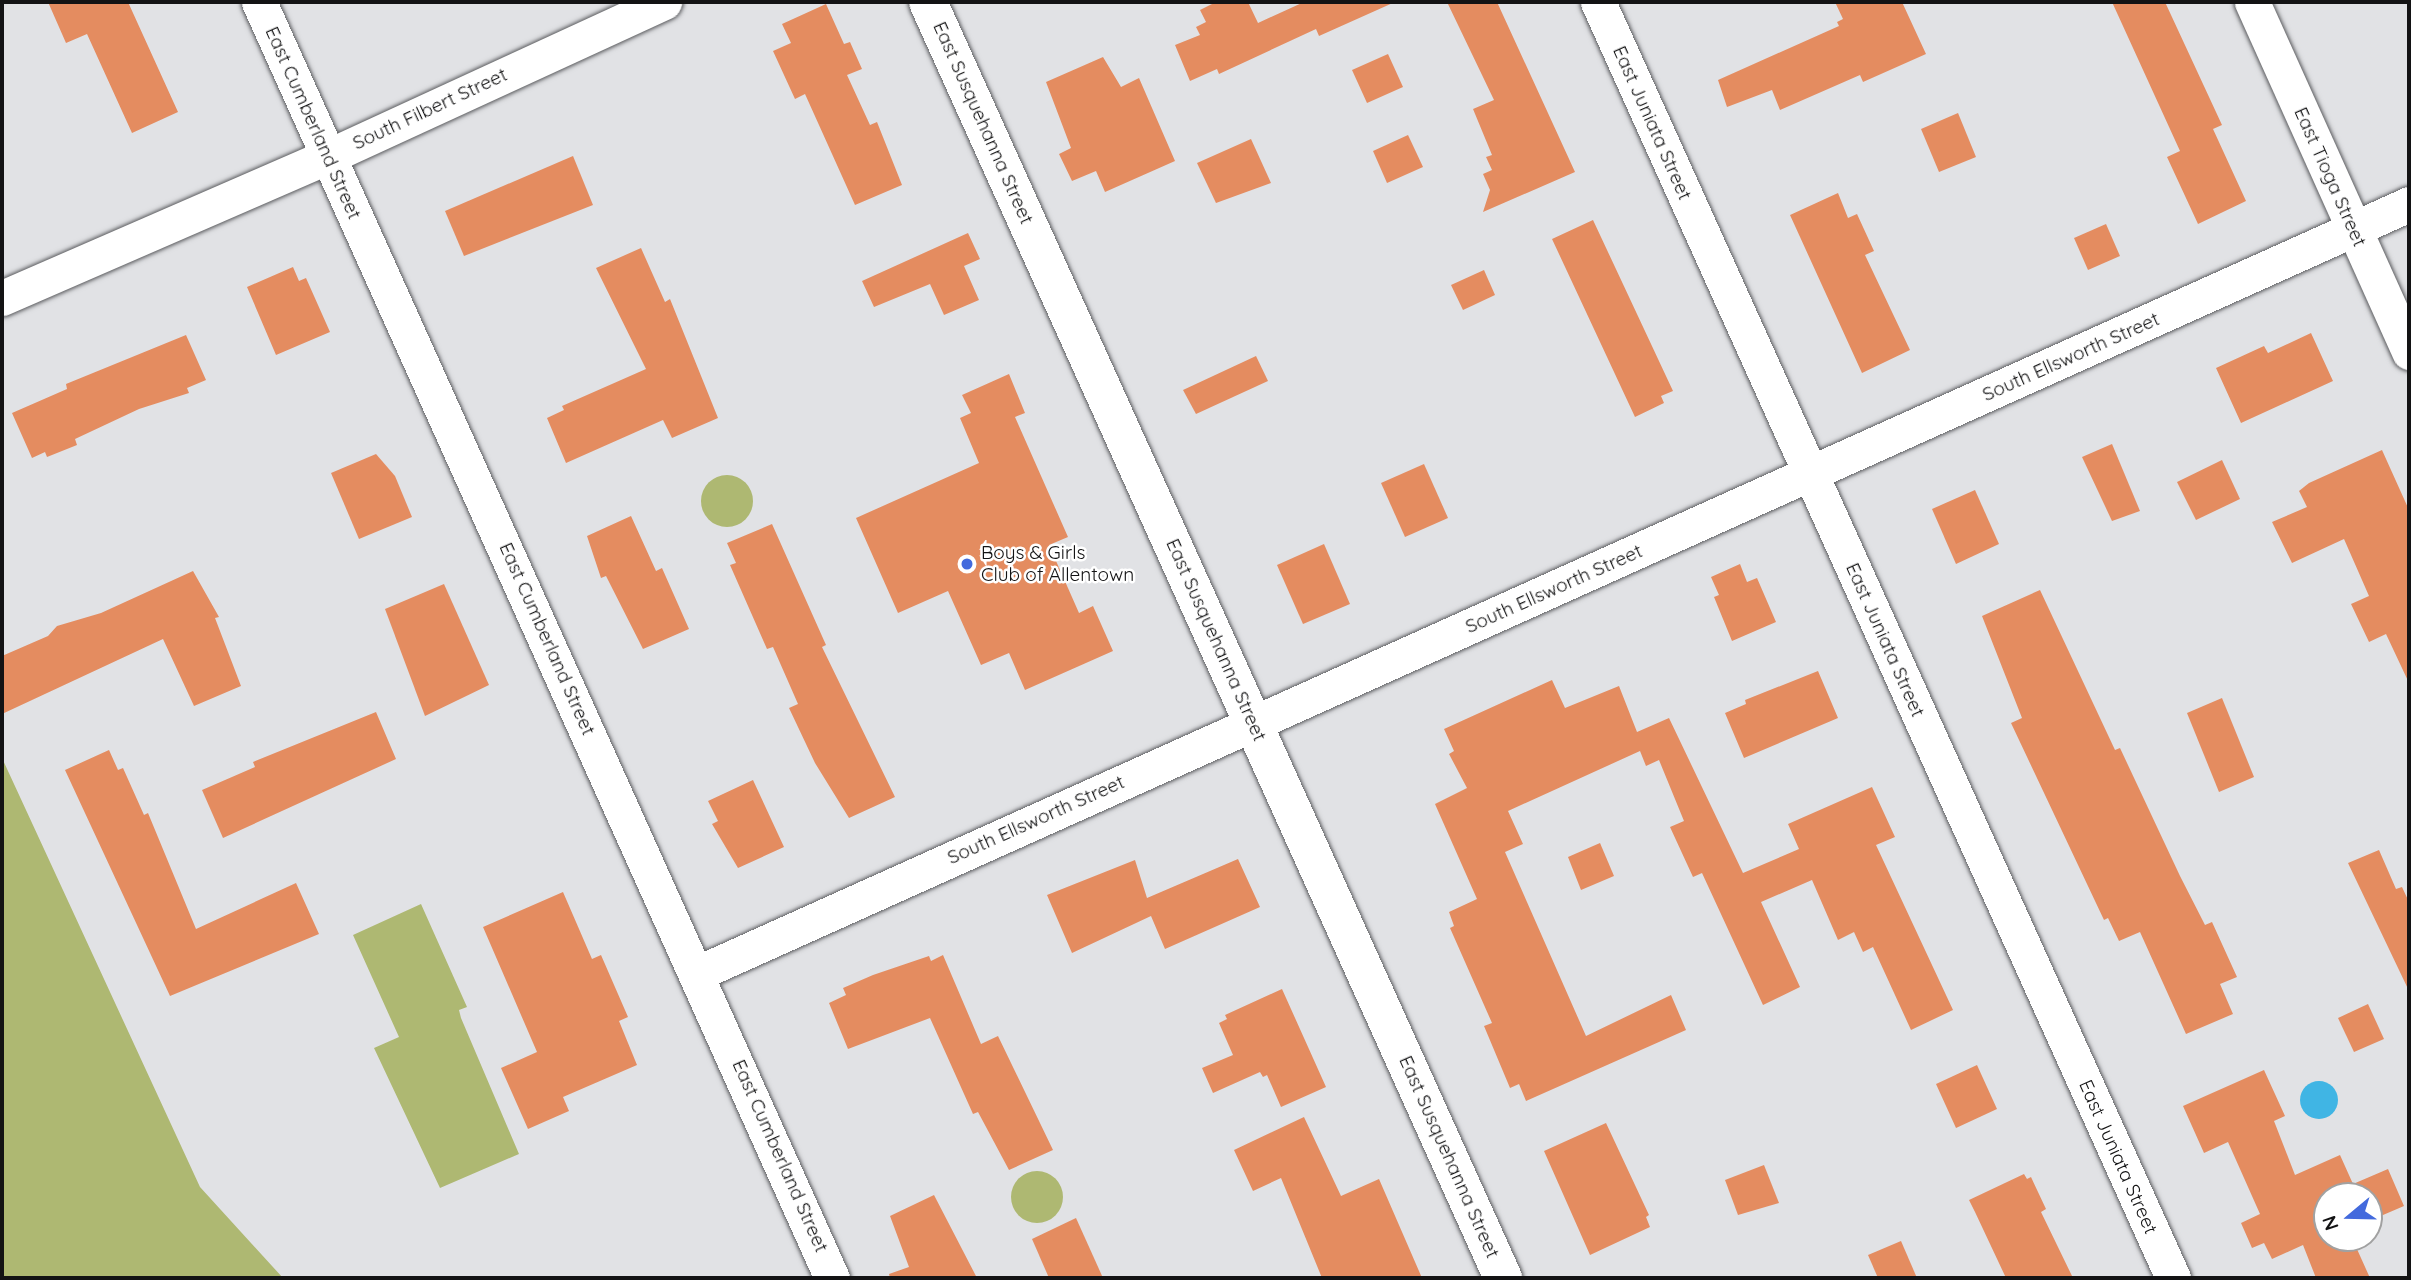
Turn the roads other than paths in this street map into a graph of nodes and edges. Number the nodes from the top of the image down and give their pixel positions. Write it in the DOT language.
graph roads {
  1 [pos="259,2"];
  2 [pos="664,2"];
  3 [pos="928,2"];
  4 [pos="1598,2"];
  5 [pos="2252,2"];
  6 [pos="328,156"];
  7 [pos="2409,204"];
  8 [pos="2353,230"];
  9 [pos="2,298"];
  10 [pos="2409,352"];
  11 [pos="1811,475"];
  12 [pos="1252,722"];
  13 [pos="698,973"];
  14 [pos="832,1278"];
  15 [pos="1503,1278"];
  16 [pos="2173,1278"];
  1 -- 6 [label="street, East Cumberland Street"];
  2 -- 6 [label="street, South Filbert Street"];
  3 -- 12 [label="main road, East Susquehanna Street"];
  4 -- 11 [label="street, East Juniata Street"];
  5 -- 8 [label="street, East Tioga Street"];
  6 -- 9 [label="street, South Filbert Street"];
  6 -- 13 [label="street, East Cumberland Street"];
  7 -- 8 [label="street, South Ellsworth Street"];
  8 -- 10 [label="street, East Tioga Street"];
  8 -- 11 [label="street, South Ellsworth Street"];
  11 -- 12 [label="street, South Ellsworth Street"];
  11 -- 16 [label="street, East Juniata Street"];
  12 -- 13 [label="street, South Ellsworth Street"];
  12 -- 15 [label="main road, East Susquehanna Street"];
  13 -- 14 [label="street, East Cumberland Street"];
}
